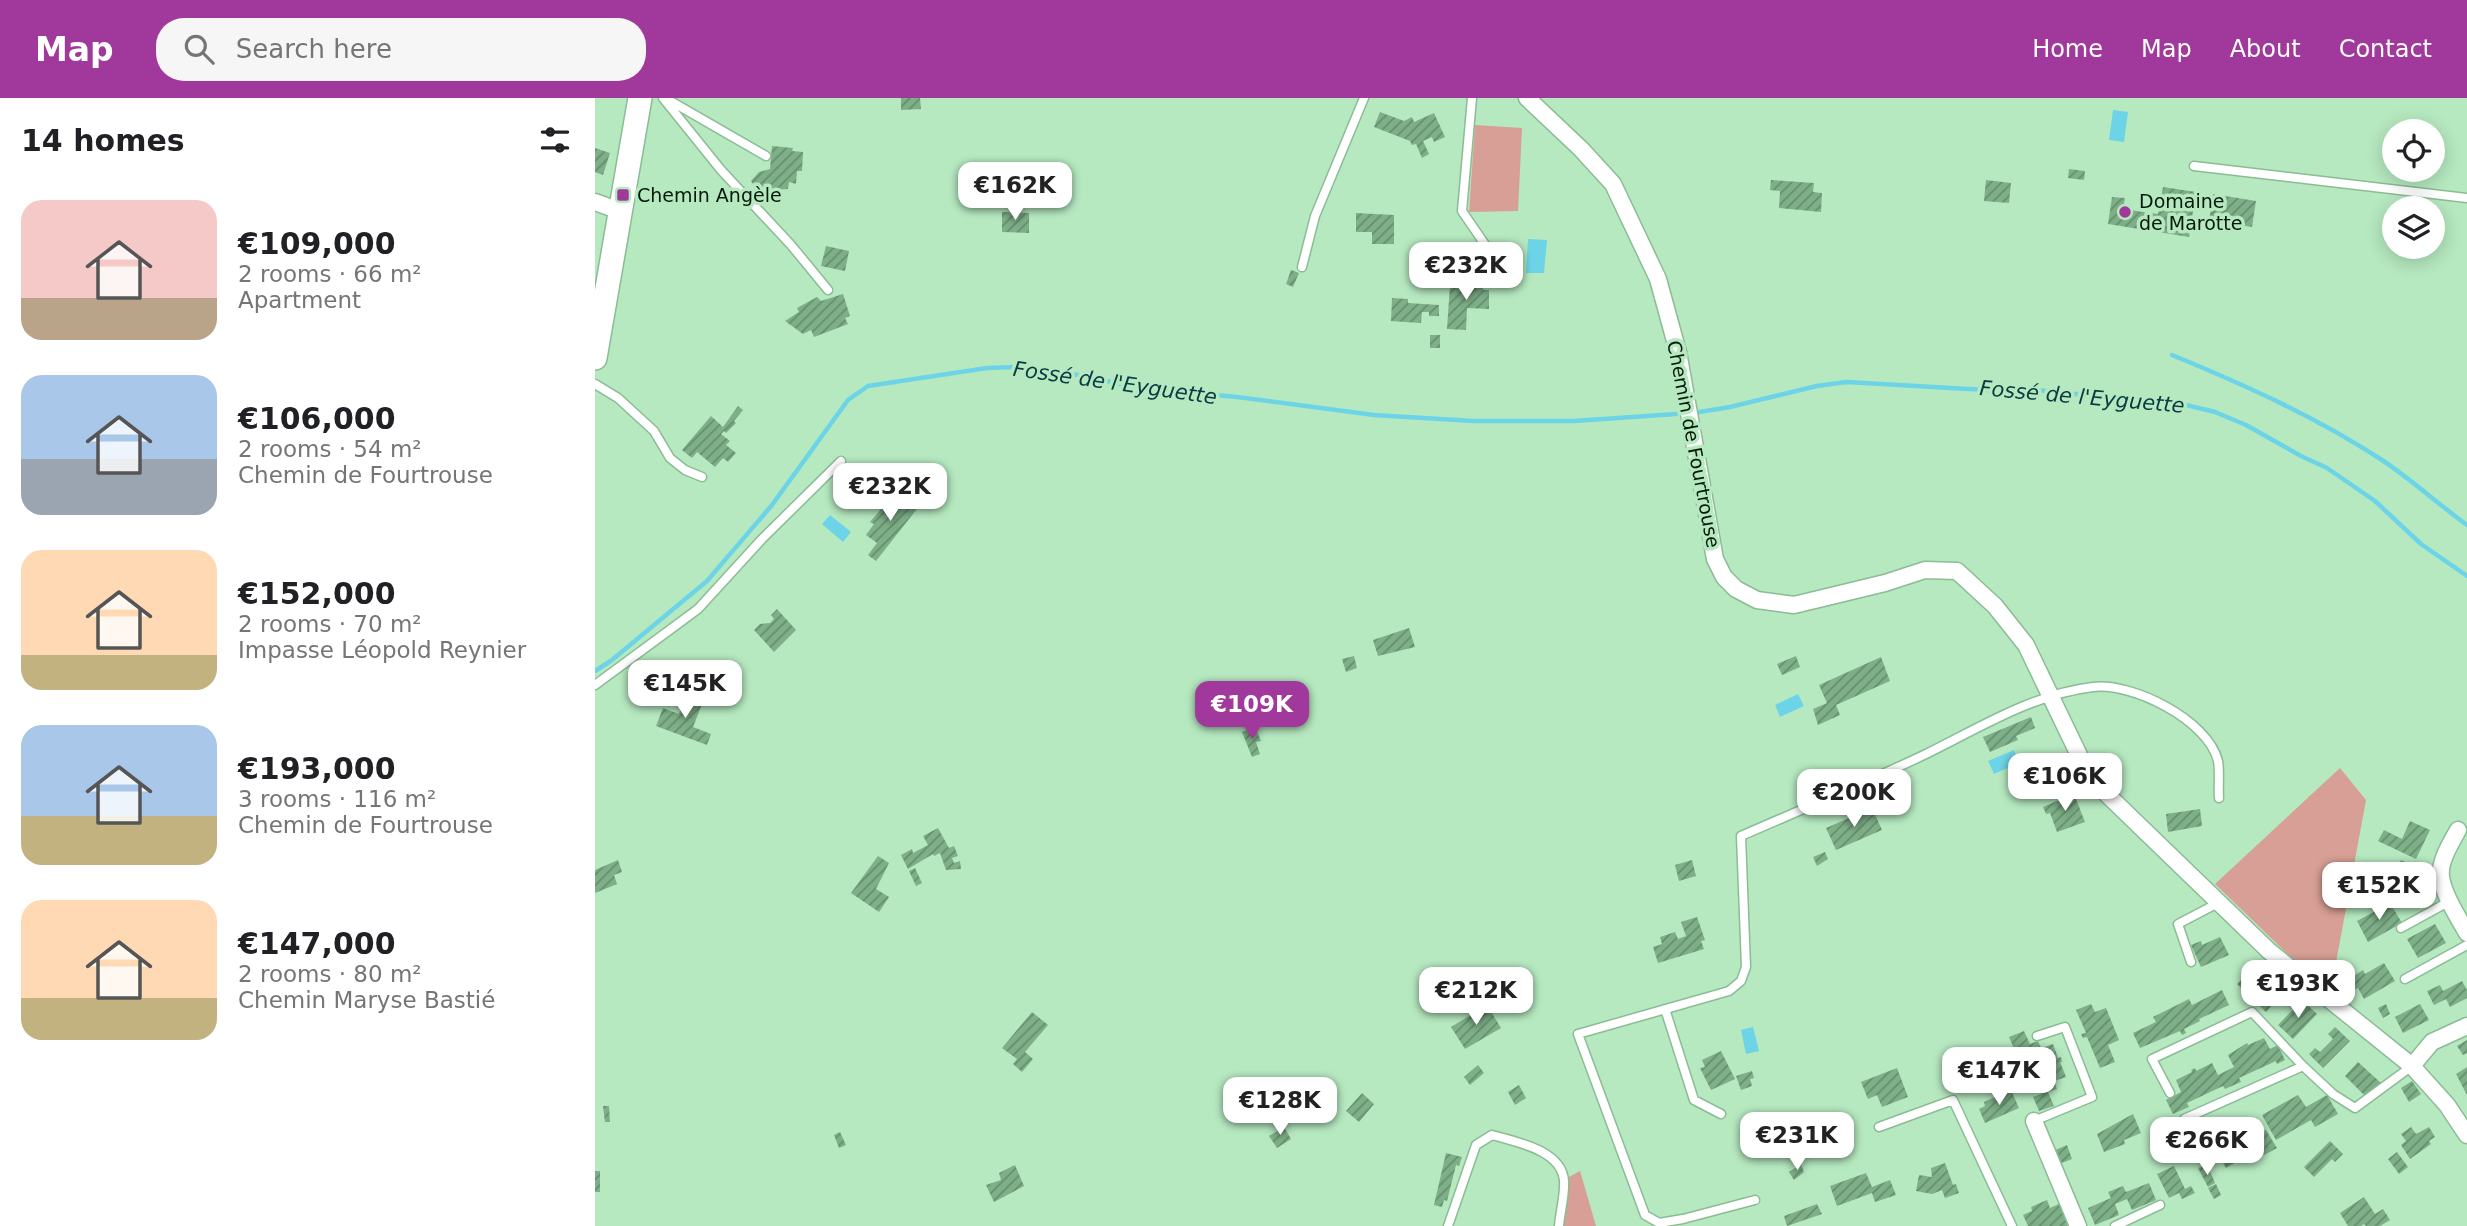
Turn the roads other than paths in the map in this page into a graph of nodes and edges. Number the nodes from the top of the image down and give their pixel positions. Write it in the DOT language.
graph roads {
  1 [pos="639,98"];
  2 [pos="664,98"];
  3 [pos="1364,98"];
  4 [pos="1472,98"];
  5 [pos="1527,98"];
  6 [pos="766,156"];
  7 [pos="2194,166"];
  8 [pos="2467,198"];
  9 [pos="595,202"];
  10 [pos="620,211"];
  11 [pos="1499,265"];
  12 [pos="1301,267"];
  13 [pos="828,290"];
  14 [pos="595,358"];
  15 [pos="595,384"];
  16 [pos="841,461"];
  17 [pos="702,477"];
  18 [pos="595,685"];
  19 [pos="2050,695"];
  20 [pos="2218,798"];
  21 [pos="2458,830"];
  22 [pos="2450,901"];
  23 [pos="2220,902"];
  24 [pos="2401,928"];
  25 [pos="2467,933"];
  26 [pos="2467,945"];
  27 [pos="2190,962"];
  28 [pos="2405,979"];
  29 [pos="1665,1009"];
  30 [pos="2467,1026"];
  31 [pos="2037,1036"];
  32 [pos="2303,1066"];
  33 [pos="2412,1066"];
  34 [pos="2170,1093"];
  35 [pos="1721,1114"];
  36 [pos="2034,1121"];
  37 [pos="1879,1127"];
  38 [pos="2467,1135"];
  39 [pos="2200,1153"];
  40 [pos="1755,1200"];
  41 [pos="2160,1205"];
  42 [pos="1448,1226"];
  43 [pos="1559,1226"];
  44 [pos="2012,1226"];
  45 [pos="2078,1226"];
  46 [pos="2115,1226"];
  1 -- 10 [label="main road"];
  2 -- 6 [label="lane"];
  2 -- 13 [label="lane"];
  3 -- 12 [label="lane"];
  4 -- 11 [label="lane"];
  5 -- 19 [label="street, Chemin de Fourtrouse"];
  7 -- 8 [label="lane"];
  9 -- 10 [label="street"];
  10 -- 14 [label="main road"];
  15 -- 17 [label="lane"];
  16 -- 18 [label="lane"];
  19 -- 20 [label="lane"];
  19 -- 23 [label="street, Chemin de Fourtrouse"];
  19 -- 29 [label="lane"];
  21 -- 22 [label="street"];
  22 -- 24 [label="lane"];
  22 -- 25 [label="street"];
  23 -- 27 [label="lane"];
  23 -- 33 [label="street, Chemin de Fourtrouse"];
  26 -- 28 [label="lane"];
  29 -- 35 [label="lane"];
  29 -- 40 [label="lane"];
  30 -- 33 [label="street"];
  31 -- 36 [label="lane"];
  32 -- 33 [label="lane"];
  32 -- 34 [label="lane"];
  32 -- 39 [label="lane"];
  33 -- 38 [label="street, Chemin de Fourtrouse"];
  36 -- 45 [label="street"];
  37 -- 44 [label="lane"];
  41 -- 46 [label="lane"];
  42 -- 43 [label="lane"];
}
